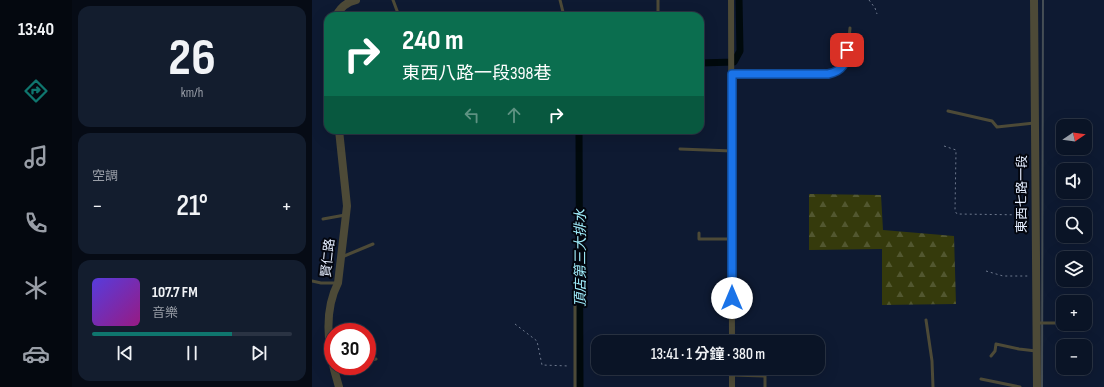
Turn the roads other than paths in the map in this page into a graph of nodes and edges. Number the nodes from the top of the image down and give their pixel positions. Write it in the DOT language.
graph roads {
  1 [pos="356,0"];
  2 [pos="394,0"];
  3 [pos="560,0"];
  4 [pos="658,0"];
  5 [pos="731,0"];
  6 [pos="1034,0"];
  7 [pos="338,12"];
  8 [pos="398,12"];
  9 [pos="563,12"];
  10 [pos="658,12"];
  11 [pos="850,28"];
  12 [pos="732,74"];
  13 [pos="948,111"];
  14 [pos="1034,123"];
  15 [pos="339,134"];
  16 [pos="680,149"];
  17 [pos="732,151"];
  18 [pos="345,215"];
  19 [pos="323,219"];
  20 [pos="699,232"];
  21 [pos="732,239"];
  22 [pos="373,244"];
  23 [pos="340,257"];
  24 [pos="312,281"];
  25 [pos="575,281"];
  26 [pos="338,283"];
  27 [pos="926,320"];
  28 [pos="329,323"];
  29 [pos="1036,323"];
  30 [pos="1056,323"];
  31 [pos="732,335"];
  32 [pos="1036,351"];
  33 [pos="991,356"];
  34 [pos="335,375"];
  35 [pos="732,375"];
  36 [pos="758,375"];
  37 [pos="981,379"];
  38 [pos="339,387"];
  39 [pos="575,387"];
  40 [pos="732,387"];
  41 [pos="765,387"];
  42 [pos="933,387"];
  43 [pos="1020,387"];
  44 [pos="1036,387"];
  1 -- 7 [label="street"];
  2 -- 8 [label="lane"];
  3 -- 9 [label="lane"];
  4 -- 10 [label="lane"];
  5 -- 12 [label="street"];
  6 -- 14 [label="street, 東西七路一段"];
  11 -- 12 [label="lane"];
  12 -- 17 [label="street"];
  13 -- 14 [label="lane"];
  14 -- 29 [label="street, 東西七路一段"];
  15 -- 18 [label="street, 賢仁路"];
  16 -- 17 [label="lane"];
  17 -- 21 [label="street"];
  18 -- 19 [label="lane"];
  18 -- 23 [label="street, 賢仁路"];
  20 -- 21 [label="lane"];
  21 -- 31 [label="street"];
  22 -- 23 [label="lane"];
  23 -- 26 [label="street, 賢仁路"];
  24 -- 26 [label="lane"];
  25 -- 39 [label="lane"];
  26 -- 28 [label="street, 賢仁路"];
  27 -- 42 [label="lane"];
  29 -- 30 [label="lane"];
  29 -- 32 [label="street, 東西七路一段"];
  32 -- 33 [label="lane"];
  32 -- 44 [label="street, 東西七路一段"];
  34 -- 38 [label="street, 賢仁路"];
  35 -- 40 [label="street"];
  36 -- 41 [label="lane"];
  37 -- 43 [label="lane"];
}
